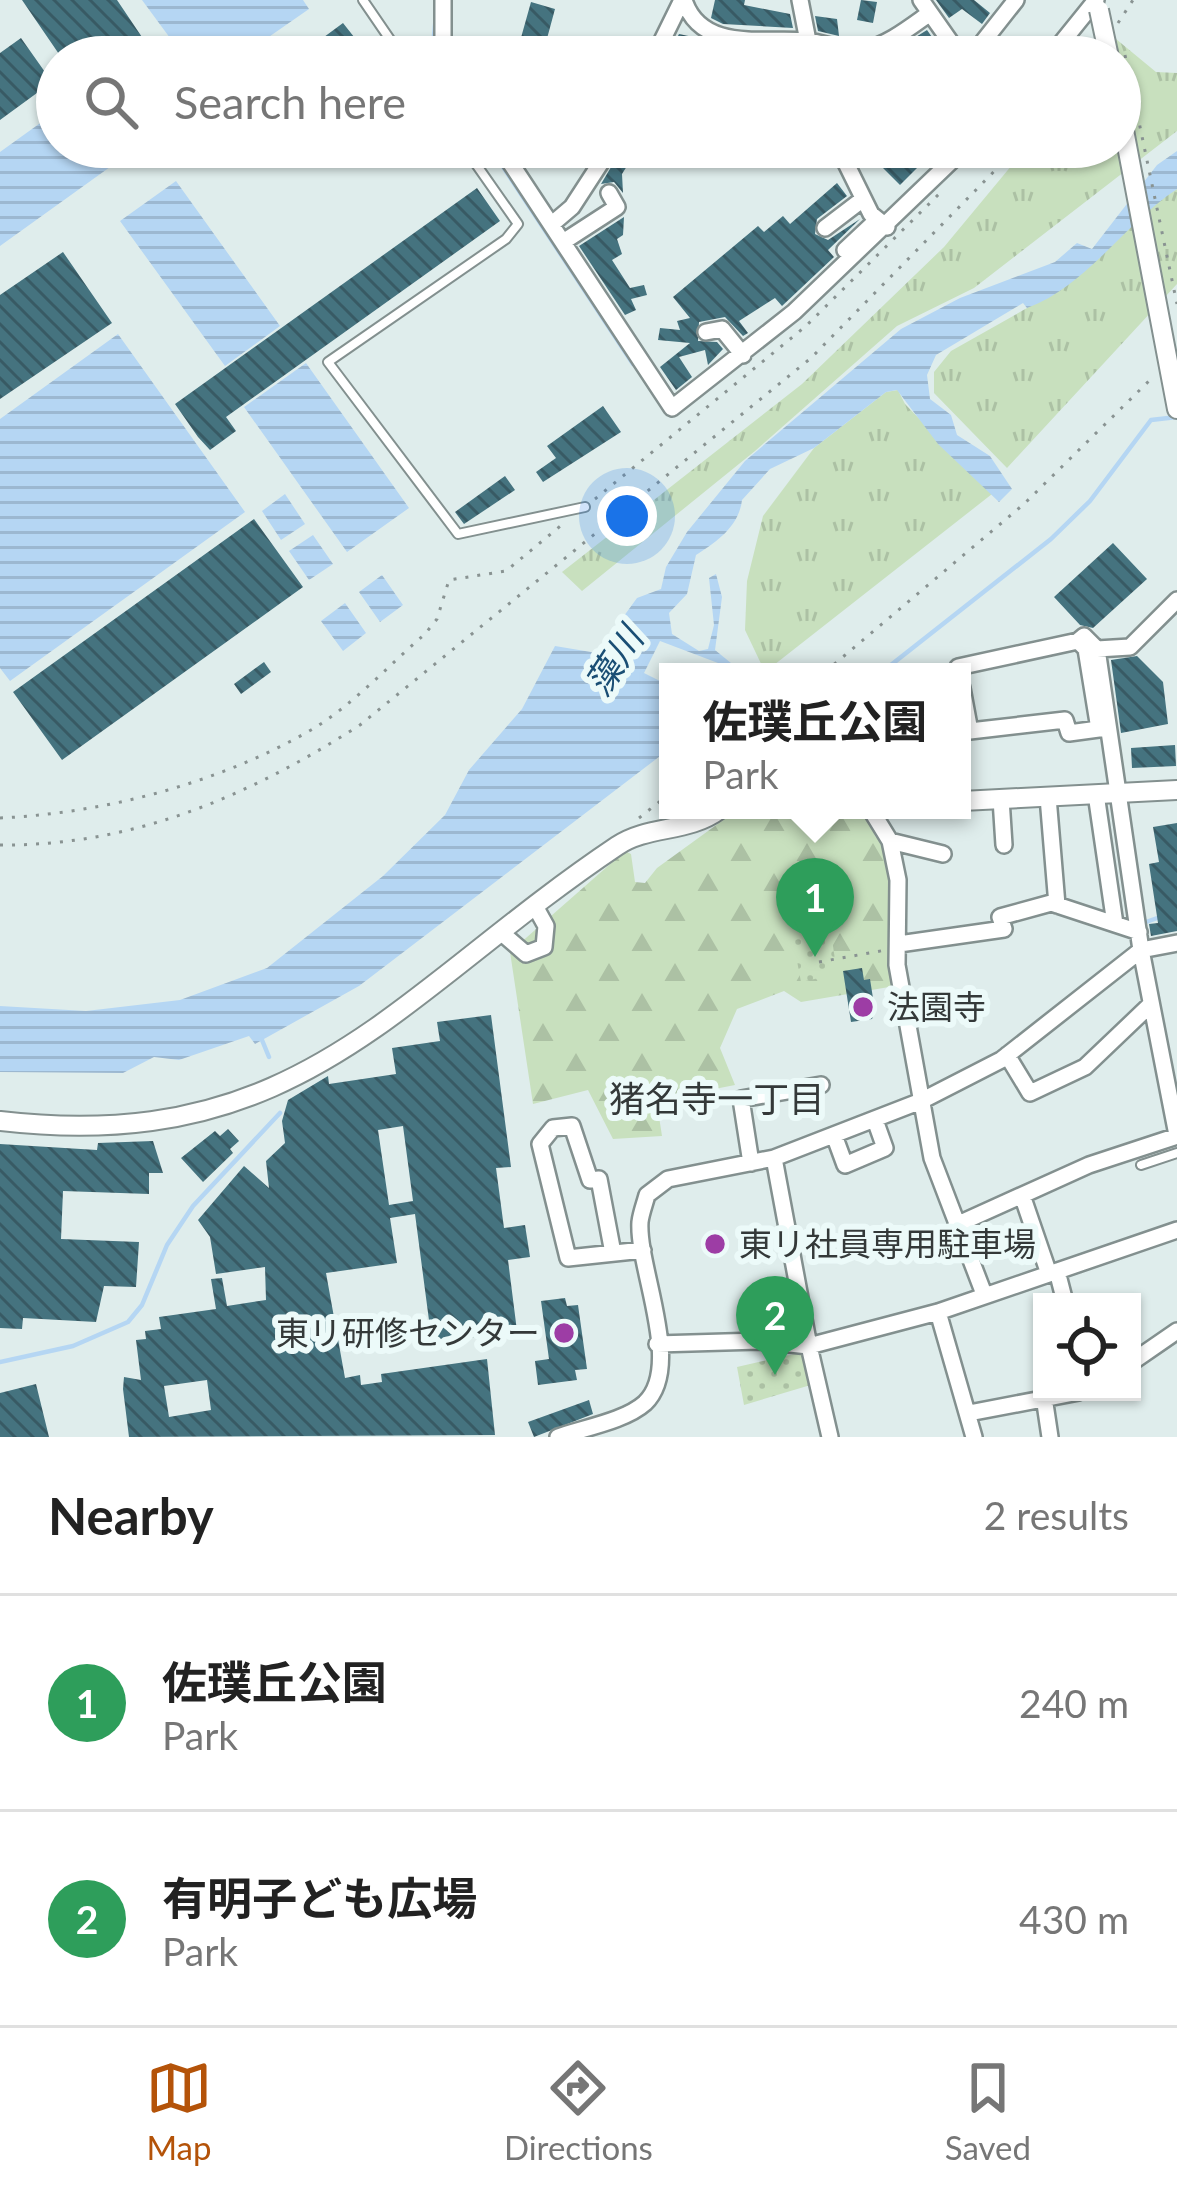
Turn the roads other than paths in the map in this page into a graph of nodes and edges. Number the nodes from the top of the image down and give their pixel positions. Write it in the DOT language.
graph roads {
  1 [pos="363,0"];
  2 [pos="443,0"];
  3 [pos="683,0"];
  4 [pos="800,0"];
  5 [pos="1016,0"];
  6 [pos="1101,2"];
  7 [pos="925,6"];
  8 [pos="388,36"];
  9 [pos="442,36"];
  10 [pos="665,36"];
  11 [pos="730,36"];
  12 [pos="810,36"];
  13 [pos="897,36"];
  14 [pos="946,36"];
  15 [pos="988,36"];
  16 [pos="1069,36"];
  17 [pos="1111,36"];
  18 [pos="479,168"];
  19 [pos="514,168"];
  20 [pos="597,168"];
  21 [pos="848,168"];
  22 [pos="943,168"];
  23 [pos="1133,168"];
  24 [pos="863,199"];
  25 [pos="616,201"];
  26 [pos="882,223"];
  27 [pos="551,224"];
  28 [pos="825,228"];
  29 [pos="563,242"];
  30 [pos="845,250"];
  31 [pos="706,332"];
  32 [pos="1173,354"];
  33 [pos="742,356"];
  34 [pos="1176,402"];
  35 [pos="585,506"];
  36 [pos="1177,600"];
  37 [pos="1078,641"];
  38 [pos="1097,650"];
  39 [pos="971,664"];
  40 [pos="1105,728"];
  41 [pos="971,730"];
  42 [pos="1177,790"];
  43 [pos="1122,793"];
  44 [pos="1096,794"];
  45 [pos="1048,797"];
  46 [pos="1001,799"];
  47 [pos="971,801"];
  48 [pos="704,819"];
  49 [pos="877,819"];
  50 [pos="890,841"];
  51 [pos="1004,845"];
  52 [pos="943,854"];
  53 [pos="1057,905"];
  54 [pos="536,908"];
  55 [pos="1115,924"];
  56 [pos="503,934"];
  57 [pos="1140,941"];
  58 [pos="899,944"];
  59 [pos="1177,944"];
  60 [pos="1150,1005"];
  61 [pos="1170,1048"];
  62 [pos="1007,1055"];
  63 [pos="821,1085"];
  64 [pos="922,1101"];
  65 [pos="1176,1116"];
  66 [pos="0,1120"];
  67 [pos="874,1120"];
  68 [pos="834,1136"];
  69 [pos="1177,1136"];
  70 [pos="1177,1154"];
  71 [pos="774,1158"];
  72 [pos="751,1163"];
  73 [pos="1141,1165"];
  74 [pos="1023,1198"];
  75 [pos="956,1225"];
  76 [pos="1177,1230"];
  77 [pos="643,1250"];
  78 [pos="613,1253"];
  79 [pos="1053,1273"];
  80 [pos="1062,1293"];
  81 [pos="984,1294"];
  82 [pos="938,1312"];
  83 [pos="1177,1331"];
  84 [pos="657,1344"];
  85 [pos="809,1346"];
  86 [pos="1141,1356"];
  87 [pos="1033,1399"];
  88 [pos="1045,1401"];
  89 [pos="969,1413"];
  90 [pos="558,1437"];
  91 [pos="830,1437"];
  92 [pos="974,1437"];
  93 [pos="1050,1437"];
  1 -- 8 [label="lane"];
  2 -- 9 [label="street"];
  3 -- 10 [label="street"];
  3 -- 11 [label="street"];
  4 -- 12 [label="street"];
  5 -- 15 [label="street"];
  6 -- 16 [label="street"];
  6 -- 17 [label="street, bridge"];
  7 -- 13 [label="street"];
  7 -- 14 [label="street"];
  18 -- 35 [label="lane"];
  19 -- 27 [label="street"];
  20 -- 27 [label="street"];
  21 -- 24 [label="street"];
  22 -- 26 [label="street"];
  23 -- 32 [label="street"];
  24 -- 26 [label="street"];
  24 -- 28 [label="street"];
  25 -- 29 [label="street"];
  26 -- 30 [label="street"];
  26 -- 33 [label="street"];
  27 -- 29 [label="street"];
  29 -- 33 [label="street"];
  31 -- 33 [label="street"];
  32 -- 34 [label="street"];
  36 -- 38 [label="street"];
  37 -- 38 [label="street"];
  37 -- 39 [label="street"];
  37 -- 40 [label="street"];
  38 -- 40 [label="street"];
  40 -- 41 [label="street"];
  40 -- 43 [label="street"];
  42 -- 43 [label="street"];
  43 -- 44 [label="street"];
  43 -- 57 [label="street"];
  44 -- 45 [label="street"];
  44 -- 55 [label="street"];
  45 -- 46 [label="street"];
  45 -- 53 [label="street"];
  46 -- 47 [label="street"];
  46 -- 51 [label="street"];
  48 -- 54 [label="street"];
  49 -- 50 [label="street"];
  50 -- 52 [label="street"];
  50 -- 58 [label="street"];
  53 -- 55 [label="street"];
  53 -- 58 [label="street"];
  54 -- 56 [label="street"];
  54 -- 56 [label="street"];
  55 -- 57 [label="street"];
  56 -- 66 [label="street"];
  57 -- 59 [label="street"];
  57 -- 60 [label="street"];
  57 -- 62 [label="street"];
  58 -- 64 [label="street"];
  60 -- 61 [label="street"];
  60 -- 62 [label="street"];
  61 -- 65 [label="street"];
  62 -- 64 [label="street"];
  63 -- 72 [label="street"];
  64 -- 67 [label="street"];
  64 -- 75 [label="street"];
  65 -- 69 [label="street"];
  67 -- 68 [label="street"];
  67 -- 68 [label="street"];
  68 -- 71 [label="street"];
  69 -- 74 [label="street"];
  70 -- 73 [label="lane"];
  71 -- 72 [label="street"];
  71 -- 85 [label="street"];
  72 -- 77 [label="street"];
  74 -- 75 [label="street"];
  74 -- 79 [label="street"];
  75 -- 81 [label="street"];
  76 -- 79 [label="street"];
  77 -- 78 [label="street"];
  77 -- 84 [label="street"];
  78 -- 78 [label="street"];
  79 -- 80 [label="street"];
  79 -- 81 [label="street"];
  81 -- 82 [label="street"];
  82 -- 85 [label="street"];
  82 -- 89 [label="street"];
  83 -- 86 [label="street"];
  84 -- 85 [label="street"];
  84 -- 90 [label="street"];
  85 -- 91 [label="street"];
  87 -- 89 [label="street"];
  88 -- 93 [label="street"];
  89 -- 92 [label="street"];
}
